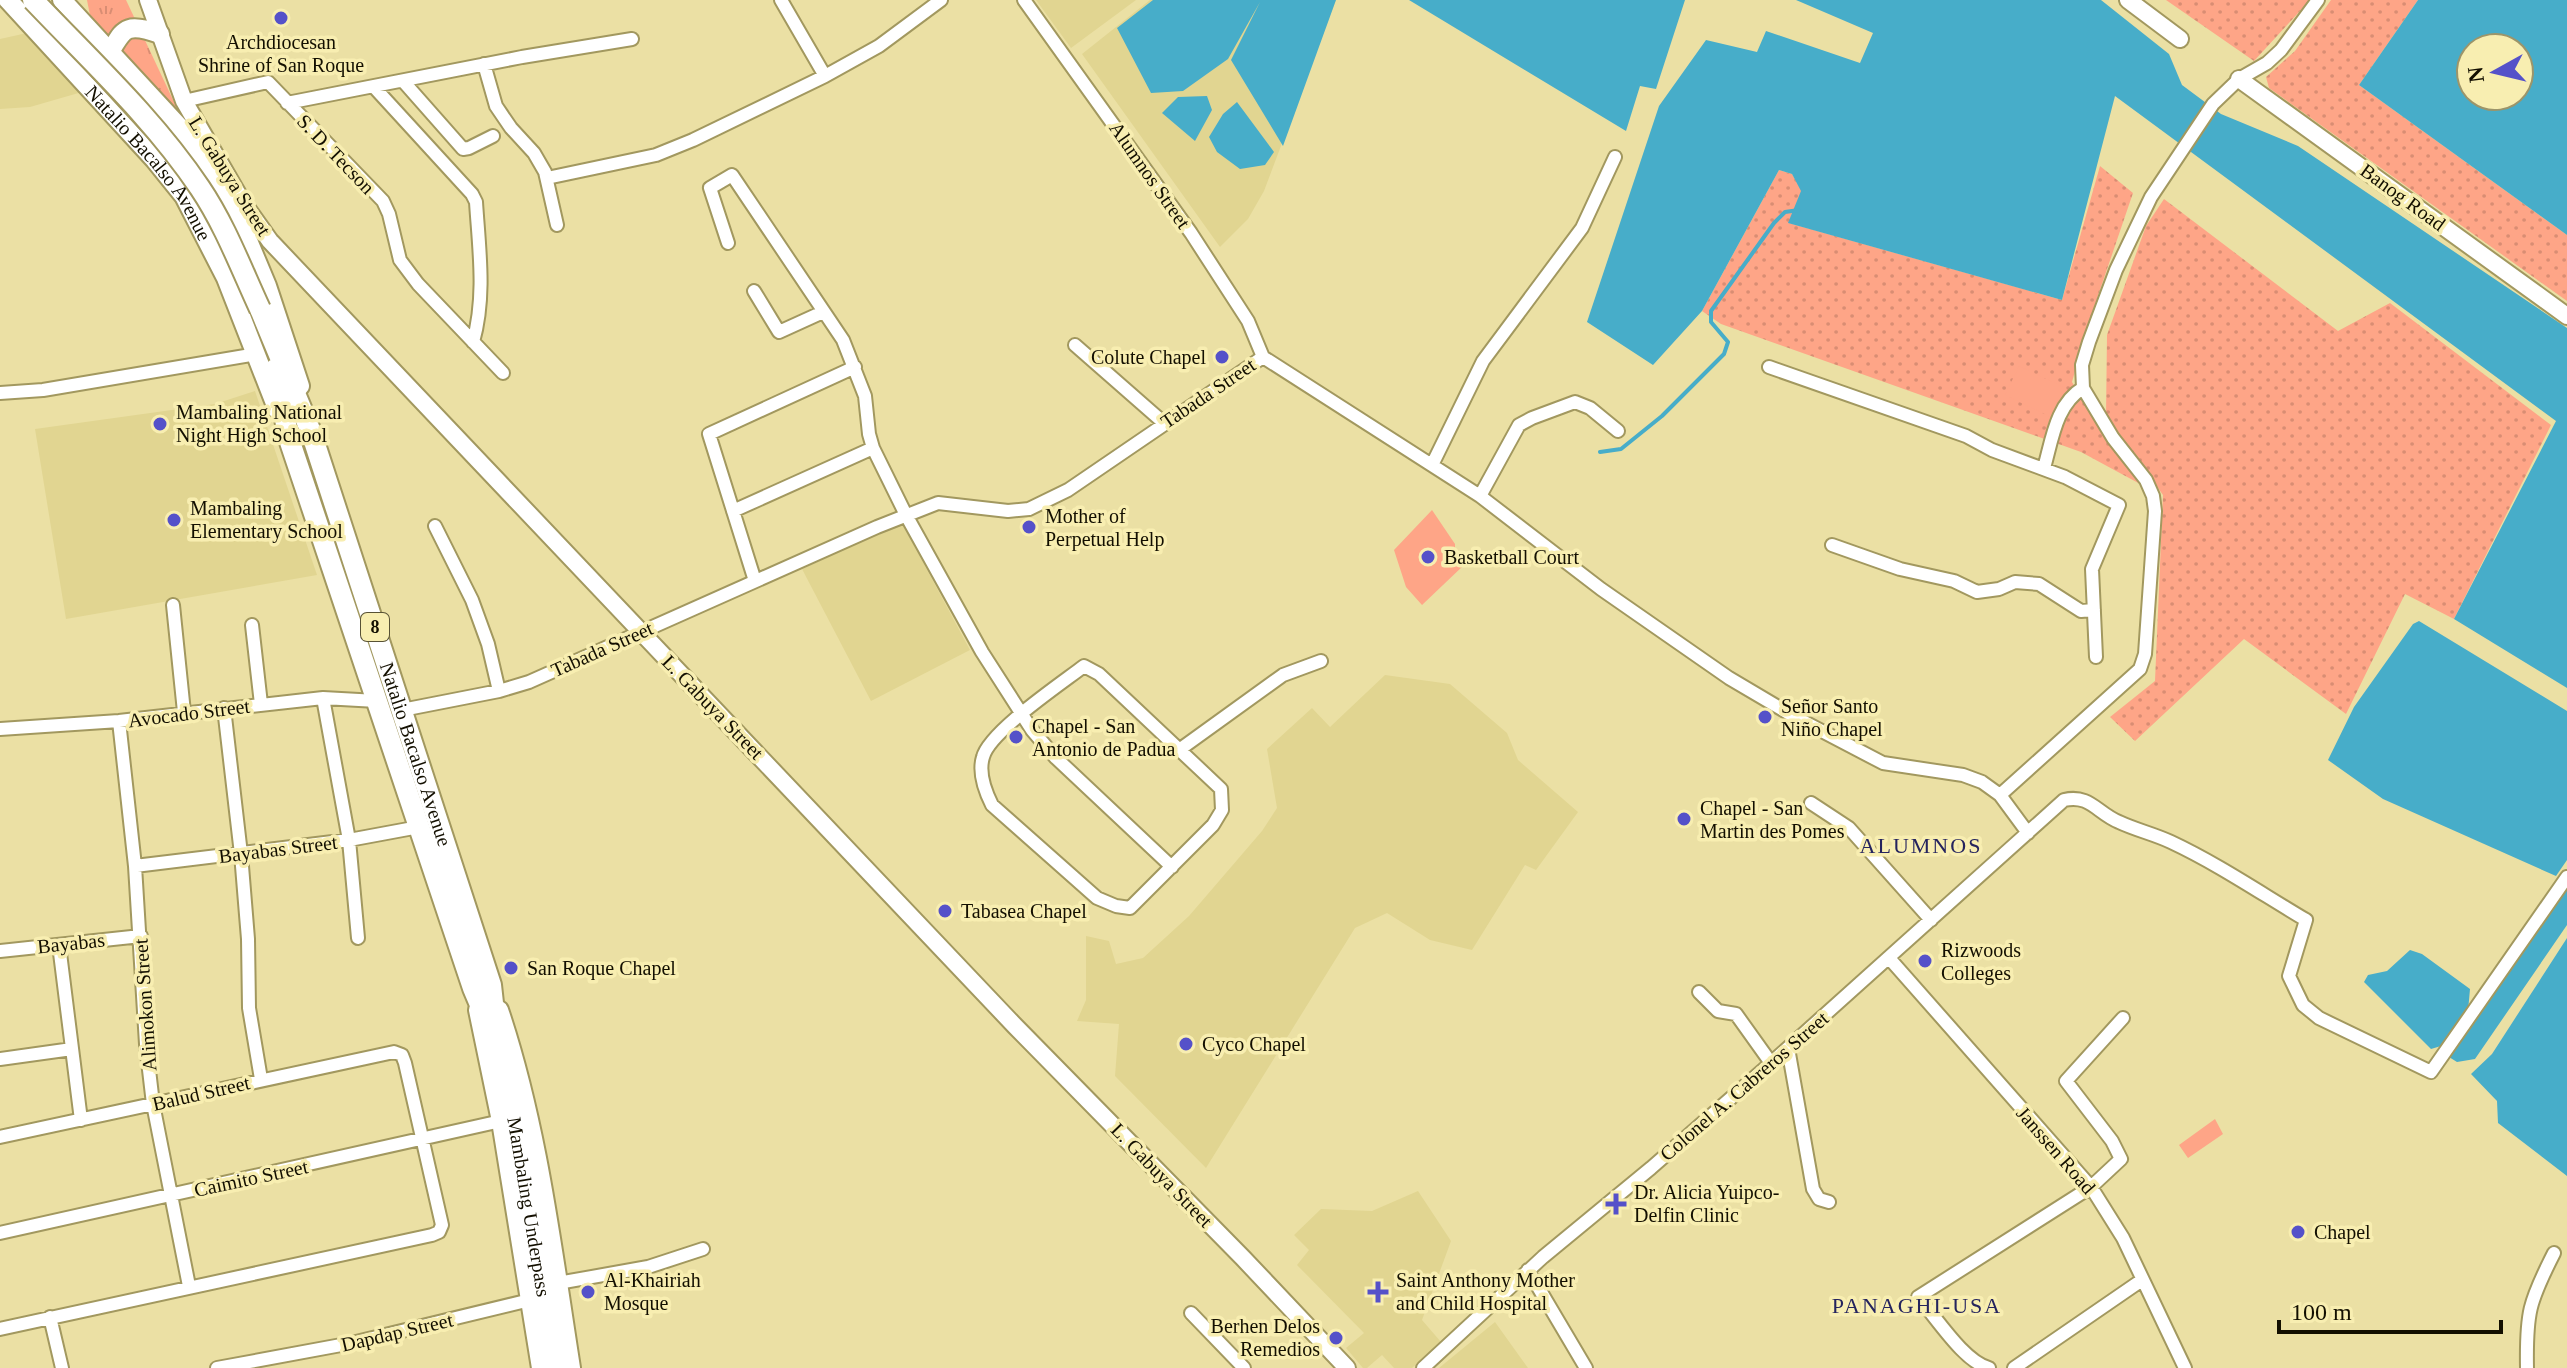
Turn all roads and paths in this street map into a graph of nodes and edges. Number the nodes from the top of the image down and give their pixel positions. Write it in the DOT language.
graph roads {
  1 [pos="63,0"];
  2 [pos="148,0"];
  3 [pos="781,0"];
  4 [pos="941,0"];
  5 [pos="1024,0"];
  6 [pos="2128,0"];
  7 [pos="2318,0"];
  8 [pos="21,2"];
  9 [pos="37,31"];
  10 [pos="160,34"];
  11 [pos="632,39"];
  12 [pos="2180,39"];
  13 [pos="110,53"];
  14 [pos="66,63"];
  15 [pos="484,64"];
  16 [pos="825,76"];
  17 [pos="2239,79"];
  18 [pos="403,81"];
  19 [pos="374,87"];
  20 [pos="184,101"];
  21 [pos="287,103"];
  22 [pos="493,136"];
  23 [pos="1615,157"];
  24 [pos="547,178"];
  25 [pos="557,225"];
  26 [pos="728,243"];
  27 [pos="754,291"];
  28 [pos="260,309"];
  29 [pos="823,312"];
  30 [pos="2567,316"];
  31 [pos="473,342"];
  32 [pos="1075,345"];
  33 [pos="257,354"];
  34 [pos="1263,357"];
  35 [pos="855,367"];
  36 [pos="1769,367"];
  37 [pos="503,373"];
  38 [pos="2083,388"];
  39 [pos="0,393"];
  40 [pos="1164,423"];
  41 [pos="1618,431"];
  42 [pos="311,432"];
  43 [pos="289,439"];
  44 [pos="873,448"];
  45 [pos="1432,465"];
  46 [pos="2044,468"];
  47 [pos="1480,496"];
  48 [pos="733,511"];
  49 [pos="906,515"];
  50 [pos="435,526"];
  51 [pos="1832,545"];
  52 [pos="755,581"];
  53 [pos="173,605"];
  54 [pos="2094,610"];
  55 [pos="252,625"];
  56 [pos="641,631"];
  57 [pos="2096,657"];
  58 [pos="1321,661"];
  59 [pos="499,691"];
  60 [pos="323,698"];
  61 [pos="377,701"];
  62 [pos="261,704"];
  63 [pos="224,708"];
  64 [pos="402,710"];
  65 [pos="184,712"];
  66 [pos="1022,714"];
  67 [pos="119,721"];
  68 [pos="0,729"];
  69 [pos="1179,750"];
  70 [pos="2000,795"];
  71 [pos="1811,803"];
  72 [pos="419,827"];
  73 [pos="2028,833"];
  74 [pos="349,840"];
  75 [pos="241,854"];
  76 [pos="135,866"];
  77 [pos="1172,867"];
  78 [pos="2567,877"];
  79 [pos="1931,920"];
  80 [pos="141,936"];
  81 [pos="358,938"];
  82 [pos="59,945"];
  83 [pos="0,951"];
  84 [pos="1889,958"];
  85 [pos="482,986"];
  86 [pos="1699,992"];
  87 [pos="2123,1018"];
  88 [pos="498,1048"];
  89 [pos="1788,1048"];
  90 [pos="72,1049"];
  91 [pos="0,1059"];
  92 [pos="1771,1063"];
  93 [pos="261,1079"];
  94 [pos="153,1104"];
  95 [pos="81,1120"];
  96 [pos="501,1121"];
  97 [pos="0,1137"];
  98 [pos="424,1140"];
  99 [pos="2091,1187"];
  100 [pos="172,1196"];
  101 [pos="1829,1202"];
  102 [pos="0,1233"];
  103 [pos="703,1249"];
  104 [pos="2554,1253"];
  105 [pos="1528,1270"];
  106 [pos="2142,1280"];
  107 [pos="558,1283"];
  108 [pos="189,1286"];
  109 [pos="530,1300"];
  110 [pos="1191,1313"];
  111 [pos="50,1317"];
  112 [pos="0,1329"];
  113 [pos="62,1368"];
  114 [pos="217,1368"];
  115 [pos="541,1368"];
  116 [pos="556,1368"];
  117 [pos="571,1368"];
  118 [pos="1244,1368"];
  119 [pos="1347,1368"];
  120 [pos="1423,1368"];
  121 [pos="1586,1368"];
  122 [pos="1989,1368"];
  123 [pos="2014,1368"];
  124 [pos="2185,1368"];
  125 [pos="2527,1368"];
  1 -- 9 [label="main road"];
  1 -- 13 [label="main road, Natalio Bacalso Avenue / 8"];
  2 -- 10 [label="street, L. Gabuya Street"];
  3 -- 16 [label="street"];
  4 -- 16 [label="street"];
  5 -- 34 [label="street, Alumnos Street"];
  6 -- 12 [label="street"];
  7 -- 17 [label="street"];
  8 -- 9 [label="main road, Natalio Bacalso Avenue / 8"];
  8 -- 28 [label="main road, 8, bridge"];
  9 -- 14 [label="main road, Natalio Bacalso Avenue / 8"];
  10 -- 13 [label="main road"];
  10 -- 20 [label="street, L. Gabuya Street"];
  11 -- 15 [label="street"];
  13 -- 14 [label="main road"];
  13 -- 42 [label="main road, Natalio Bacalso Avenue / 8"];
  14 -- 33 [label="main road, Natalio Bacalso Avenue / 8"];
  15 -- 18 [label="street"];
  15 -- 24 [label="street"];
  16 -- 24 [label="street"];
  17 -- 30 [label="street, Banog Road"];
  17 -- 38 [label="street"];
  18 -- 19 [label="street"];
  18 -- 22 [label="street"];
  19 -- 21 [label="street"];
  19 -- 31 [label="street"];
  20 -- 21 [label="street, S. D. Tecson"];
  20 -- 56 [label="street, L. Gabuya Street"];
  21 -- 31 [label="street, S. D. Tecson"];
  23 -- 45 [label="street"];
  24 -- 25 [label="street"];
  26 -- 29 [label="street"];
  27 -- 29 [label="street"];
  28 -- 42 [label="main road, Natalio Bacalso Avenue / 8"];
  28 -- 43 [label="main road, Natalio Bacalso Avenue / 8"];
  29 -- 35 [label="street"];
  31 -- 37 [label="street, S. D. Tecson"];
  32 -- 40 [label="street"];
  33 -- 39 [label="street"];
  33 -- 43 [label="main road, Natalio Bacalso Avenue / 8"];
  34 -- 40 [label="street, Tabada Street"];
  34 -- 45 [label="street, Tabada Street"];
  35 -- 44 [label="street"];
  35 -- 48 [label="street"];
  36 -- 46 [label="street"];
  38 -- 46 [label="street"];
  38 -- 70 [label="street"];
  40 -- 49 [label="street, Tabada Street"];
  41 -- 47 [label="street"];
  42 -- 64 [label="main road, Natalio Bacalso Avenue / 8"];
  43 -- 61 [label="main road, Natalio Bacalso Avenue / 8"];
  44 -- 48 [label="street"];
  44 -- 49 [label="street"];
  45 -- 47 [label="street, Tabada Street"];
  46 -- 54 [label="street"];
  47 -- 70 [label="street, Tabada Street"];
  48 -- 52 [label="street"];
  49 -- 52 [label="street, Tabada Street"];
  49 -- 66 [label="street"];
  50 -- 59 [label="street"];
  51 -- 54 [label="street"];
  52 -- 56 [label="street, Tabada Street"];
  53 -- 65 [label="street"];
  54 -- 57 [label="street"];
  55 -- 62 [label="street"];
  56 -- 59 [label="street, Tabada Street"];
  56 -- 119 [label="street, L. Gabuya Street"];
  58 -- 69 [label="street"];
  59 -- 64 [label="street, Tabada Street"];
  60 -- 61 [label="street, Avocado Street"];
  60 -- 62 [label="street, Avocado Street"];
  60 -- 74 [label="street"];
  61 -- 72 [label="main road, Natalio Bacalso Avenue / 8"];
  62 -- 63 [label="street, Avocado Street"];
  63 -- 65 [label="street, Avocado Street"];
  63 -- 75 [label="street"];
  64 -- 85 [label="main road, Natalio Bacalso Avenue / 8"];
  65 -- 67 [label="street, Avocado Street"];
  66 -- 69 [label="street"];
  66 -- 77 [label="street"];
  66 -- 77 [label="street"];
  67 -- 68 [label="street, Avocado Street"];
  67 -- 76 [label="street, Alimokon Street"];
  69 -- 77 [label="street"];
  70 -- 73 [label="street, Tabada Street"];
  71 -- 79 [label="street"];
  72 -- 74 [label="street, Bayabas Street"];
  72 -- 85 [label="main road, Natalio Bacalso Avenue / 8"];
  73 -- 78 [label="street, Colonel A. Cabreros Street"];
  73 -- 79 [label="street, Colonel A. Cabreros Street"];
  74 -- 75 [label="street, Bayabas Street"];
  74 -- 81 [label="street"];
  75 -- 76 [label="street, Bayabas Street"];
  75 -- 93 [label="street"];
  76 -- 80 [label="street, Alimokon Street"];
  79 -- 84 [label="street, Colonel A. Cabreros Street"];
  80 -- 82 [label="street, Bayabas"];
  80 -- 94 [label="street, Alimokon Street"];
  82 -- 83 [label="street, Bayabas"];
  82 -- 90 [label="street"];
  84 -- 89 [label="street, Colonel A. Cabreros Street"];
  84 -- 99 [label="street, Janssen Road"];
  85 -- 88 [label="main road, Natalio Bacalso Avenue / 8"];
  85 -- 96 [label="main road, Natalio Bacalso Avenue / 8"];
  85 -- 107 [label="main road, Natalio Bacalso Avenue / 8"];
  86 -- 92 [label="street"];
  87 -- 99 [label="street"];
  88 -- 116 [label="main road, Mambaling Underpass / 8"];
  89 -- 92 [label="street, Colonel A. Cabreros Street"];
  89 -- 101 [label="street"];
  90 -- 91 [label="street"];
  90 -- 95 [label="street"];
  92 -- 105 [label="street, Colonel A. Cabreros Street"];
  93 -- 94 [label="street, Balud Street"];
  93 -- 98 [label="street, Balud Street"];
  94 -- 95 [label="street, Balud Street"];
  94 -- 100 [label="street, Alimokon Street"];
  95 -- 97 [label="street, Balud Street"];
  96 -- 98 [label="street, Caimito Street"];
  96 -- 109 [label="main road, Natalio Bacalso Avenue / 8"];
  98 -- 100 [label="street, Caimito Street"];
  98 -- 108 [label="street"];
  99 -- 106 [label="street, Janssen Road"];
  99 -- 122 [label="street"];
  100 -- 102 [label="street, Caimito Street"];
  100 -- 108 [label="street, Alimokon Street"];
  103 -- 107 [label="street"];
  104 -- 125 [label="street"];
  105 -- 120 [label="street, Colonel A. Cabreros Street"];
  105 -- 121 [label="street"];
  106 -- 123 [label="street"];
  106 -- 124 [label="street, Janssen Road"];
  107 -- 117 [label="main road, Natalio Bacalso Avenue / 8"];
  108 -- 111 [label="street"];
  109 -- 114 [label="street, Dapdap Street"];
  109 -- 115 [label="main road, Natalio Bacalso Avenue / 8"];
  110 -- 118 [label="street"];
  111 -- 112 [label="street"];
  111 -- 113 [label="street"];
}
